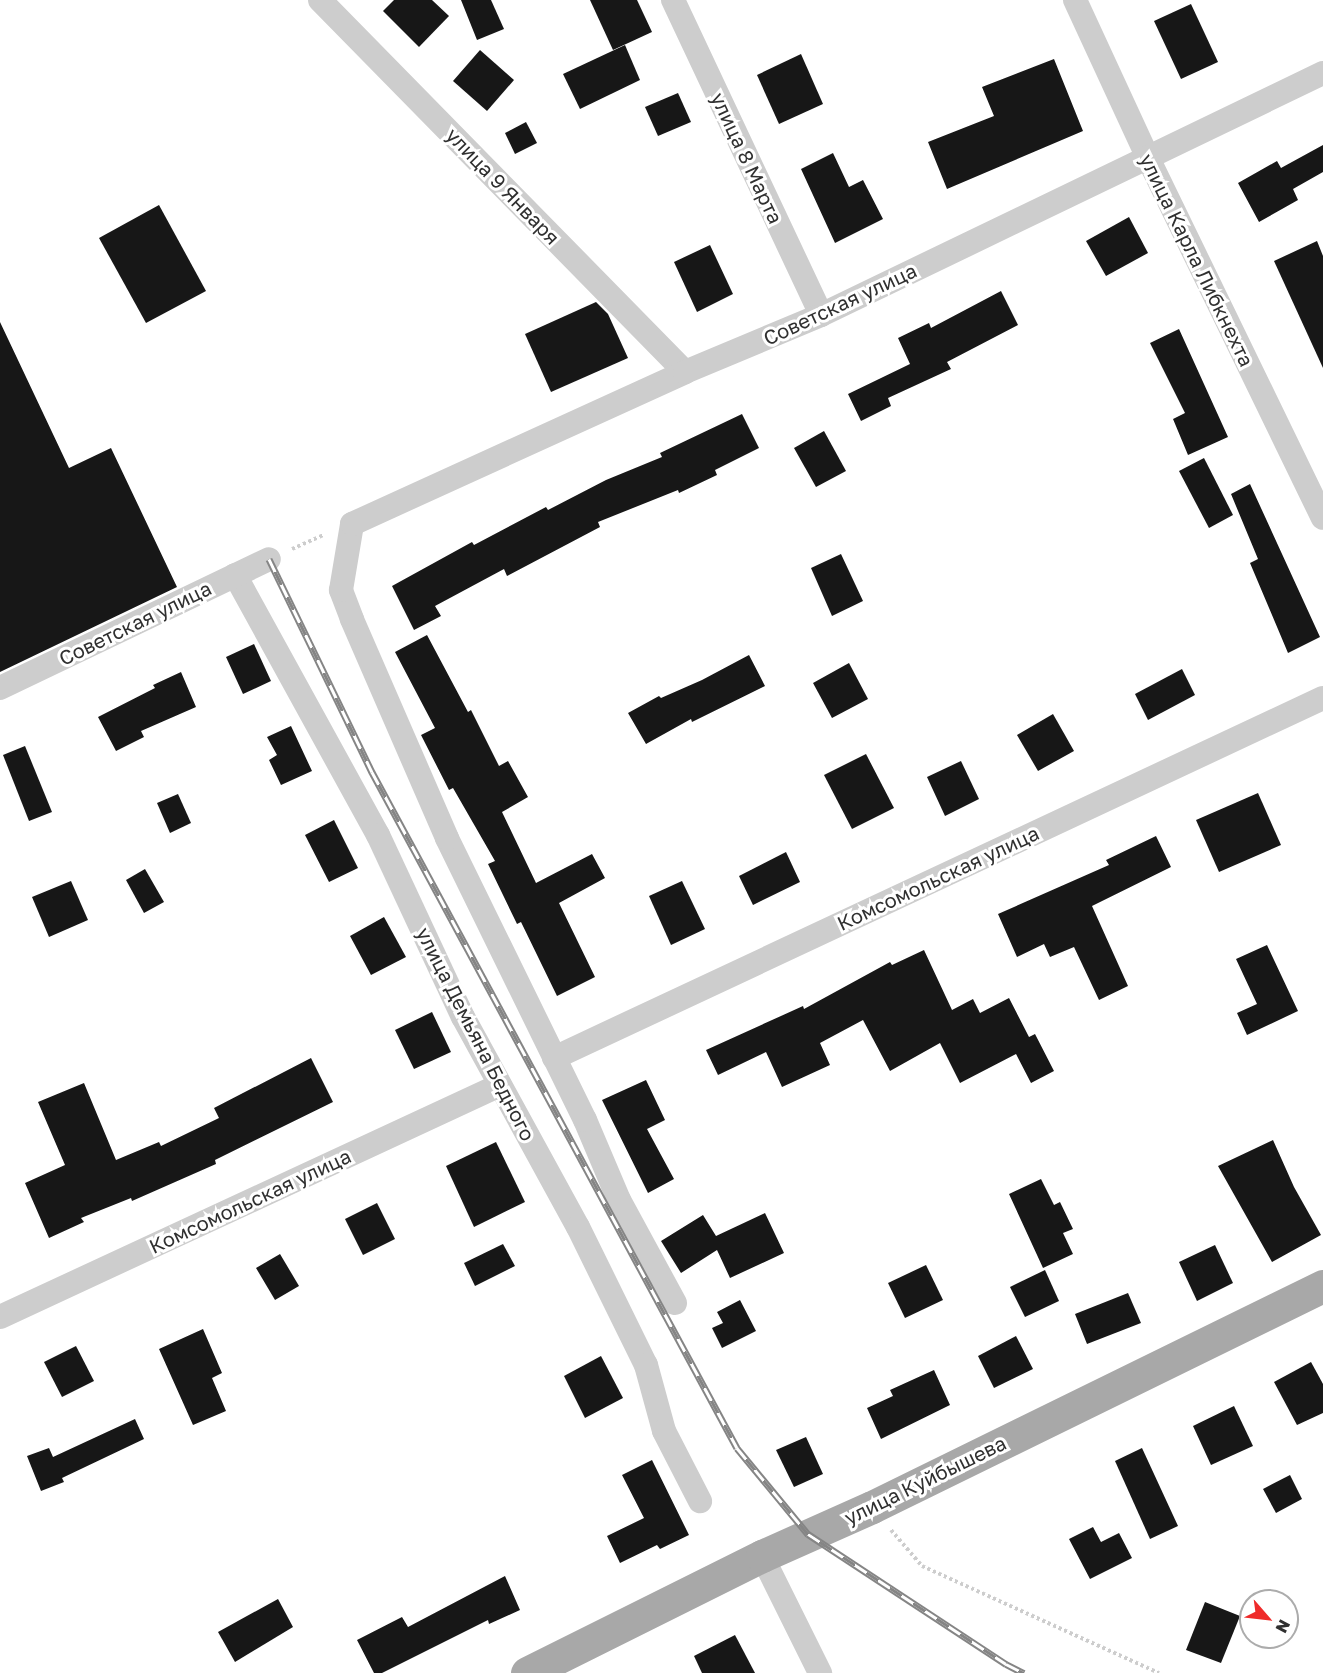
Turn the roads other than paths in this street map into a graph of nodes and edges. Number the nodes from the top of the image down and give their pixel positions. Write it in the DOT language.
graph roads {
  1 [pos="320,0"];
  2 [pos="673,0"];
  3 [pos="1075,0"];
  4 [pos="1323,73"];
  5 [pos="1148,158"];
  6 [pos="821,315"];
  7 [pos="685,372"];
  8 [pos="1323,518"];
  9 [pos="269,558"];
  10 [pos="235,575"];
  11 [pos="0,688"];
  12 [pos="1323,698"];
  13 [pos="554,1058"];
  14 [pos="500,1085"];
  15 [pos="1323,1286"];
  16 [pos="675,1303"];
  17 [pos="0,1317"];
  18 [pos="700,1501"];
  19 [pos="762,1556"];
  20 [pos="527,1673"];
  21 [pos="820,1673"];
  1 -- 7 [label="street, улица 9 Января"];
  2 -- 6 [label="street, улица 8 Марта"];
  3 -- 5 [label="street, улица Карла Либкнехта"];
  4 -- 5 [label="street, Советская улица"];
  5 -- 6 [label="street, Советская улица"];
  5 -- 8 [label="street, улица Карла Либкнехта"];
  6 -- 7 [label="street, Советская улица"];
  7 -- 13 [label="street, Советская улица"];
  9 -- 10 [label="street, Советская улица"];
  10 -- 11 [label="street, Советская улица"];
  10 -- 14 [label="street, улица Демьяна Бедного"];
  12 -- 13 [label="street, Комсомольская улица"];
  13 -- 16 [label="street"];
  14 -- 17 [label="street, Комсомольская улица"];
  14 -- 18 [label="street, улица Демьяна Бедного"];
  15 -- 19 [label="main road, улица Куйбышева"];
  19 -- 20 [label="main road, улица Куйбышева"];
  19 -- 21 [label="street"];
}
